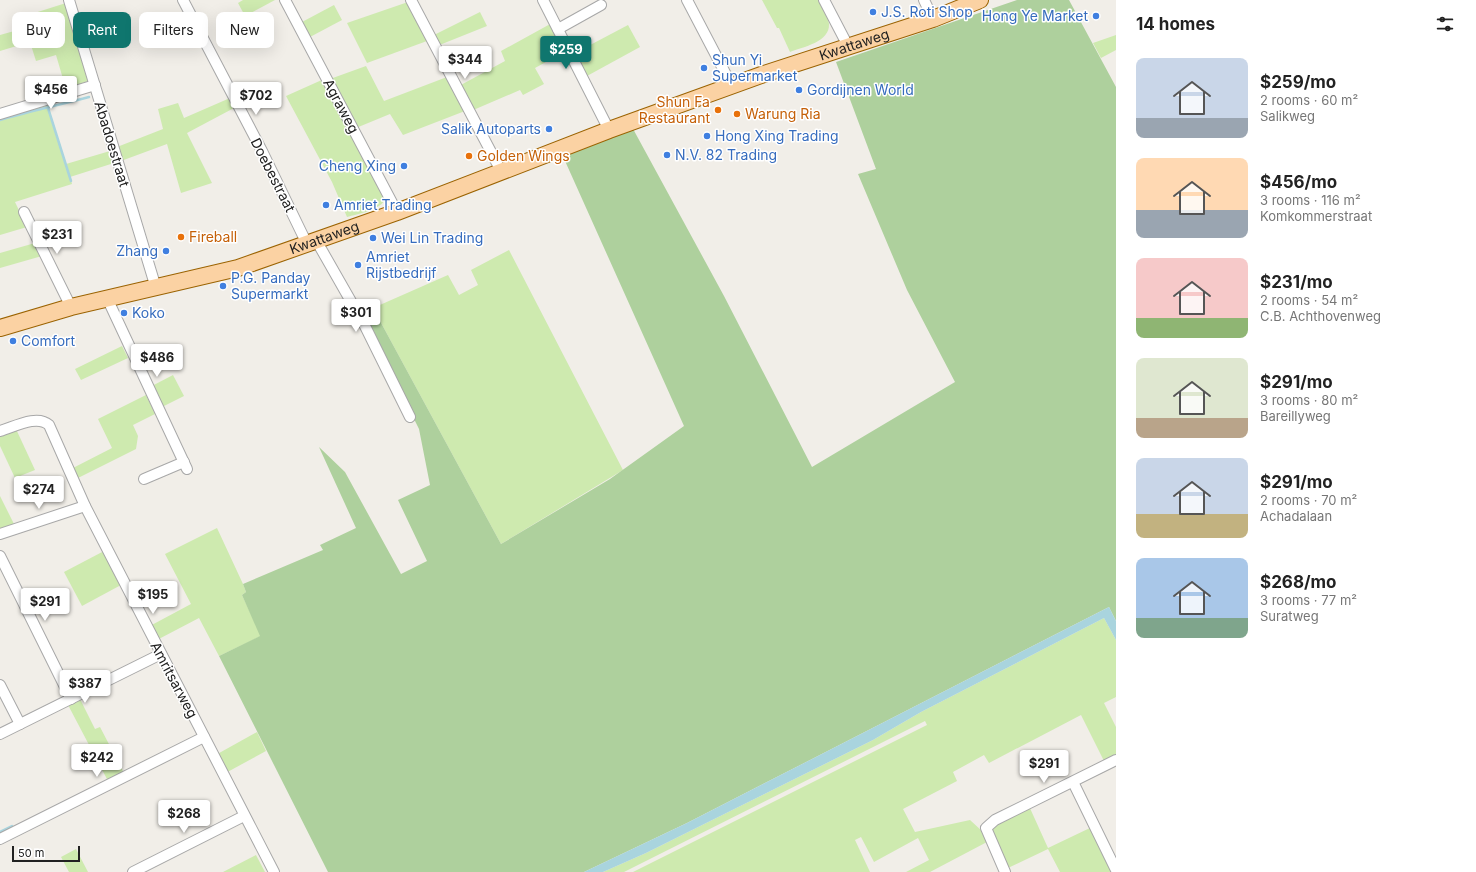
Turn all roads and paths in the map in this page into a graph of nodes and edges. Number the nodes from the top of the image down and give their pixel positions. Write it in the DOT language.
graph roads {
  1 [pos="69,0"];
  2 [pos="183,0"];
  3 [pos="286,0"];
  4 [pos="410,0"];
  5 [pos="543,0"];
  6 [pos="687,0"];
  7 [pos="824,0"];
  8 [pos="924,0"];
  9 [pos="980,0"];
  10 [pos="601,5"];
  11 [pos="933,18"];
  12 [pos="558,29"];
  13 [pos="848,46"];
  14 [pos="95,85"];
  15 [pos="732,86"];
  16 [pos="0,114"];
  17 [pos="609,130"];
  18 [pos="501,171"];
  19 [pos="24,212"];
  20 [pos="397,212"];
  21 [pos="312,242"];
  22 [pos="156,288"];
  23 [pos="107,298"];
  24 [pos="71,307"];
  25 [pos="0,328"];
  26 [pos="410,417"];
  27 [pos="0,431"];
  28 [pos="144,479"];
  29 [pos="85,506"];
  30 [pos="0,534"];
  31 [pos="0,556"];
  32 [pos="161,654"];
  33 [pos="0,685"];
  34 [pos="71,699"];
  35 [pos="20,724"];
  36 [pos="0,734"];
  37 [pos="204,737"];
  38 [pos="1116,760"];
  39 [pos="1073,782"];
  40 [pos="244,816"];
  41 [pos="0,839"];
  42 [pos="1116,870"];
  43 [pos="133,872"];
  44 [pos="274,872"];
  45 [pos="1005,872"];
  1 -- 14 [label="street, Abadoestraat"];
  2 -- 21 [label="street, Doebestraat"];
  3 -- 20 [label="street, Agraweg"];
  4 -- 18 [label="street"];
  5 -- 12 [label="street"];
  6 -- 15 [label="street"];
  7 -- 13 [label="street"];
  8 -- 11 [label="street"];
  9 -- 11 [label="main road, Kwattaweg"];
  10 -- 12 [label="street"];
  11 -- 13 [label="main road, Kwattaweg"];
  12 -- 17 [label="street"];
  13 -- 15 [label="main road, Kwattaweg"];
  14 -- 16 [label="street"];
  14 -- 22 [label="street, Abadoestraat"];
  15 -- 17 [label="main road, Kwattaweg"];
  17 -- 18 [label="main road, Kwattaweg"];
  18 -- 20 [label="main road, Kwattaweg"];
  19 -- 24 [label="street"];
  20 -- 21 [label="main road, Kwattaweg"];
  21 -- 22 [label="main road, Kwattaweg"];
  21 -- 26 [label="street, Doebestraat"];
  22 -- 23 [label="main road, Kwattaweg"];
  23 -- 24 [label="main road, Kwattaweg"];
  23 -- 28 [label="street"];
  24 -- 25 [label="main road, Kwattaweg"];
  27 -- 29 [label="street, Amritsarweg"];
  29 -- 30 [label="street"];
  29 -- 32 [label="street, Amritsarweg"];
  31 -- 34 [label="street"];
  32 -- 34 [label="street"];
  32 -- 37 [label="street, Amritsarweg"];
  33 -- 35 [label="street"];
  34 -- 35 [label="street"];
  35 -- 36 [label="street"];
  37 -- 40 [label="street, Amritsarweg"];
  37 -- 41 [label="street"];
  38 -- 39 [label="street"];
  39 -- 42 [label="street"];
  39 -- 45 [label="street"];
  40 -- 43 [label="street"];
  40 -- 44 [label="street, Amritsarweg"];
}
